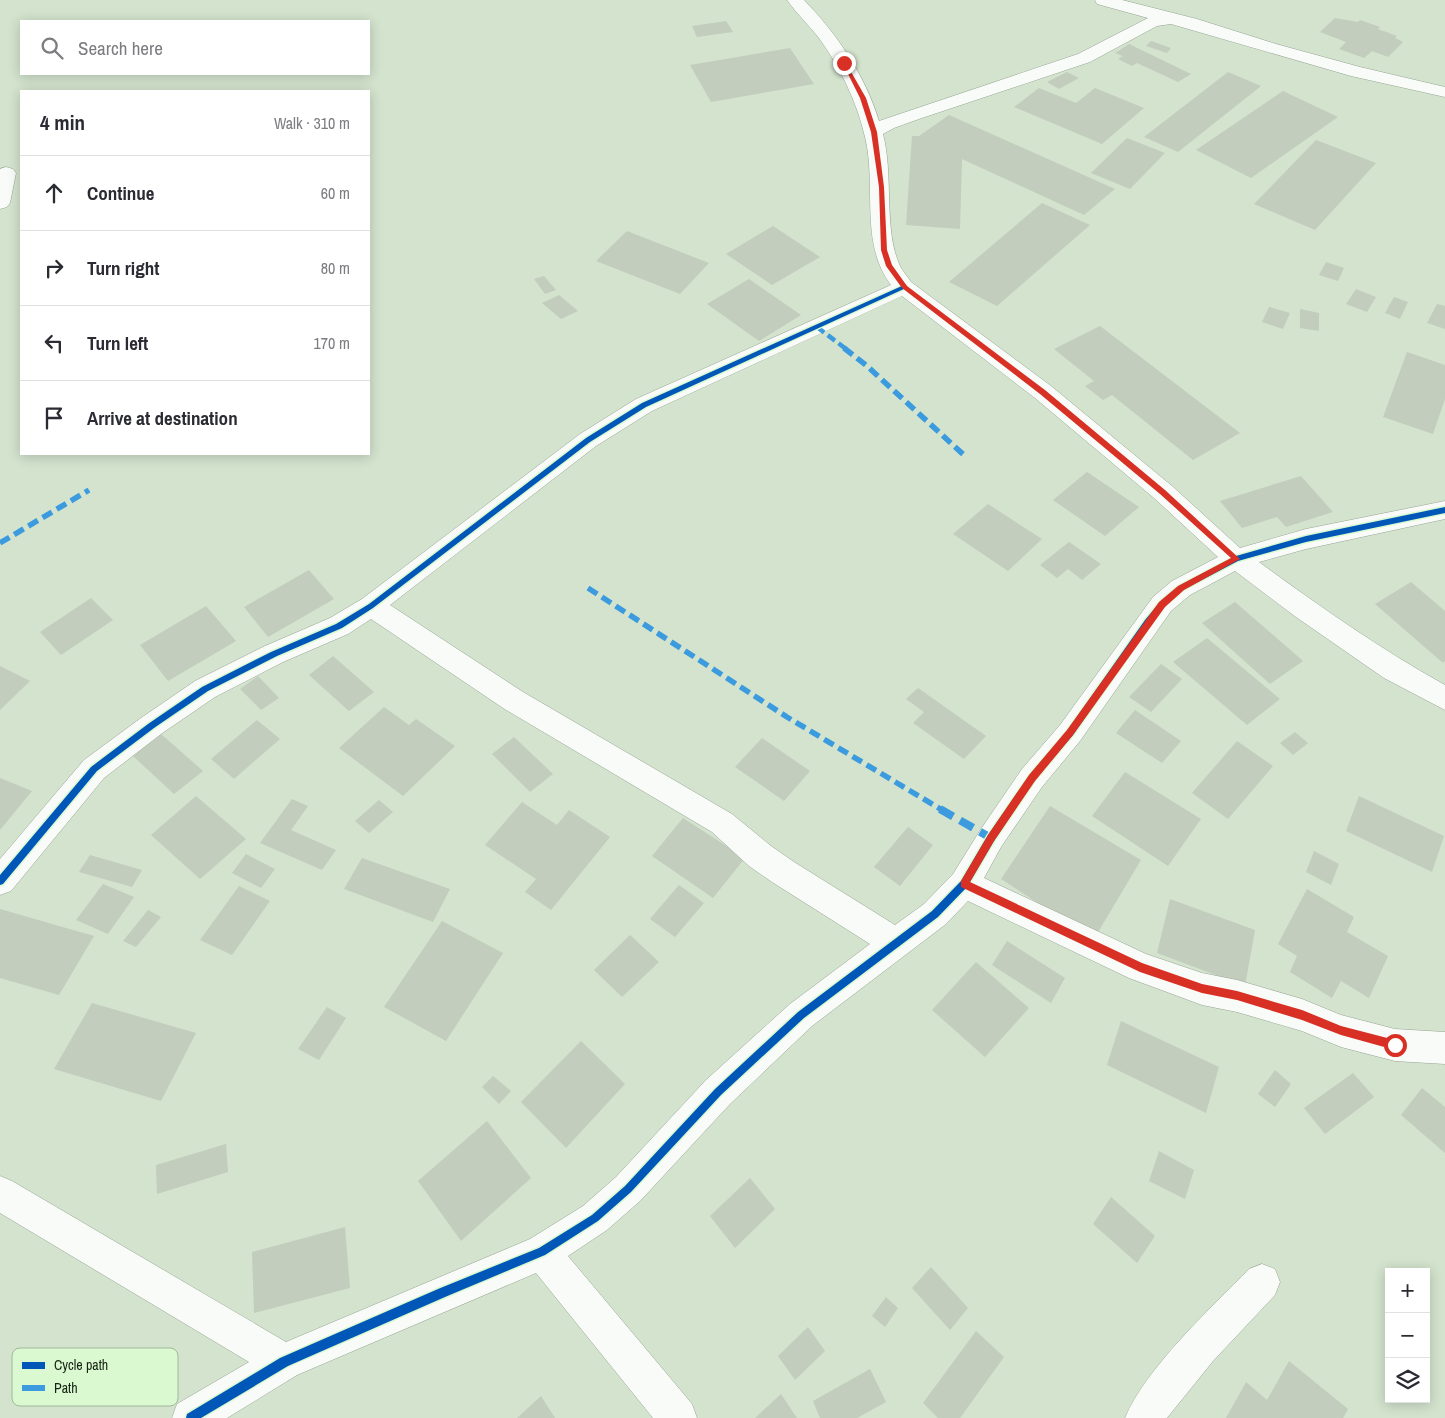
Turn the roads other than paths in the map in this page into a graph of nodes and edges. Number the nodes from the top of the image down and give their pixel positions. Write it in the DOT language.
graph roads {
  1 [pos="795,0"];
  2 [pos="1103,0"];
  3 [pos="1171,19"];
  4 [pos="1445,92"];
  5 [pos="874,132"];
  6 [pos="6,173"];
  7 [pos="0,203"];
  8 [pos="904,287"];
  9 [pos="1445,510"];
  10 [pos="1236,559"];
  11 [pos="371,606"];
  12 [pos="1445,698"];
  13 [pos="0,881"];
  14 [pos="964,884"];
  15 [pos="896,943"];
  16 [pos="1445,1048"];
  17 [pos="0,1193"];
  18 [pos="542,1252"];
  19 [pos="1262,1282"];
  20 [pos="284,1362"];
  21 [pos="191,1418"];
  22 [pos="678,1418"];
  23 [pos="1144,1418"];
  1 -- 5 [label="street"];
  2 -- 3 [label="street"];
  3 -- 4 [label="street"];
  3 -- 5 [label="street"];
  5 -- 8 [label="street"];
  6 -- 7 [label="street"];
  8 -- 10 [label="street"];
  8 -- 11 [label="street"];
  9 -- 10 [label="street"];
  10 -- 12 [label="street"];
  10 -- 14 [label="street"];
  11 -- 13 [label="street"];
  11 -- 15 [label="street"];
  14 -- 15 [label="street"];
  14 -- 16 [label="street"];
  15 -- 18 [label="street"];
  17 -- 20 [label="street"];
  18 -- 20 [label="street"];
  18 -- 22 [label="street"];
  19 -- 23 [label="street"];
  20 -- 21 [label="street"];
}
